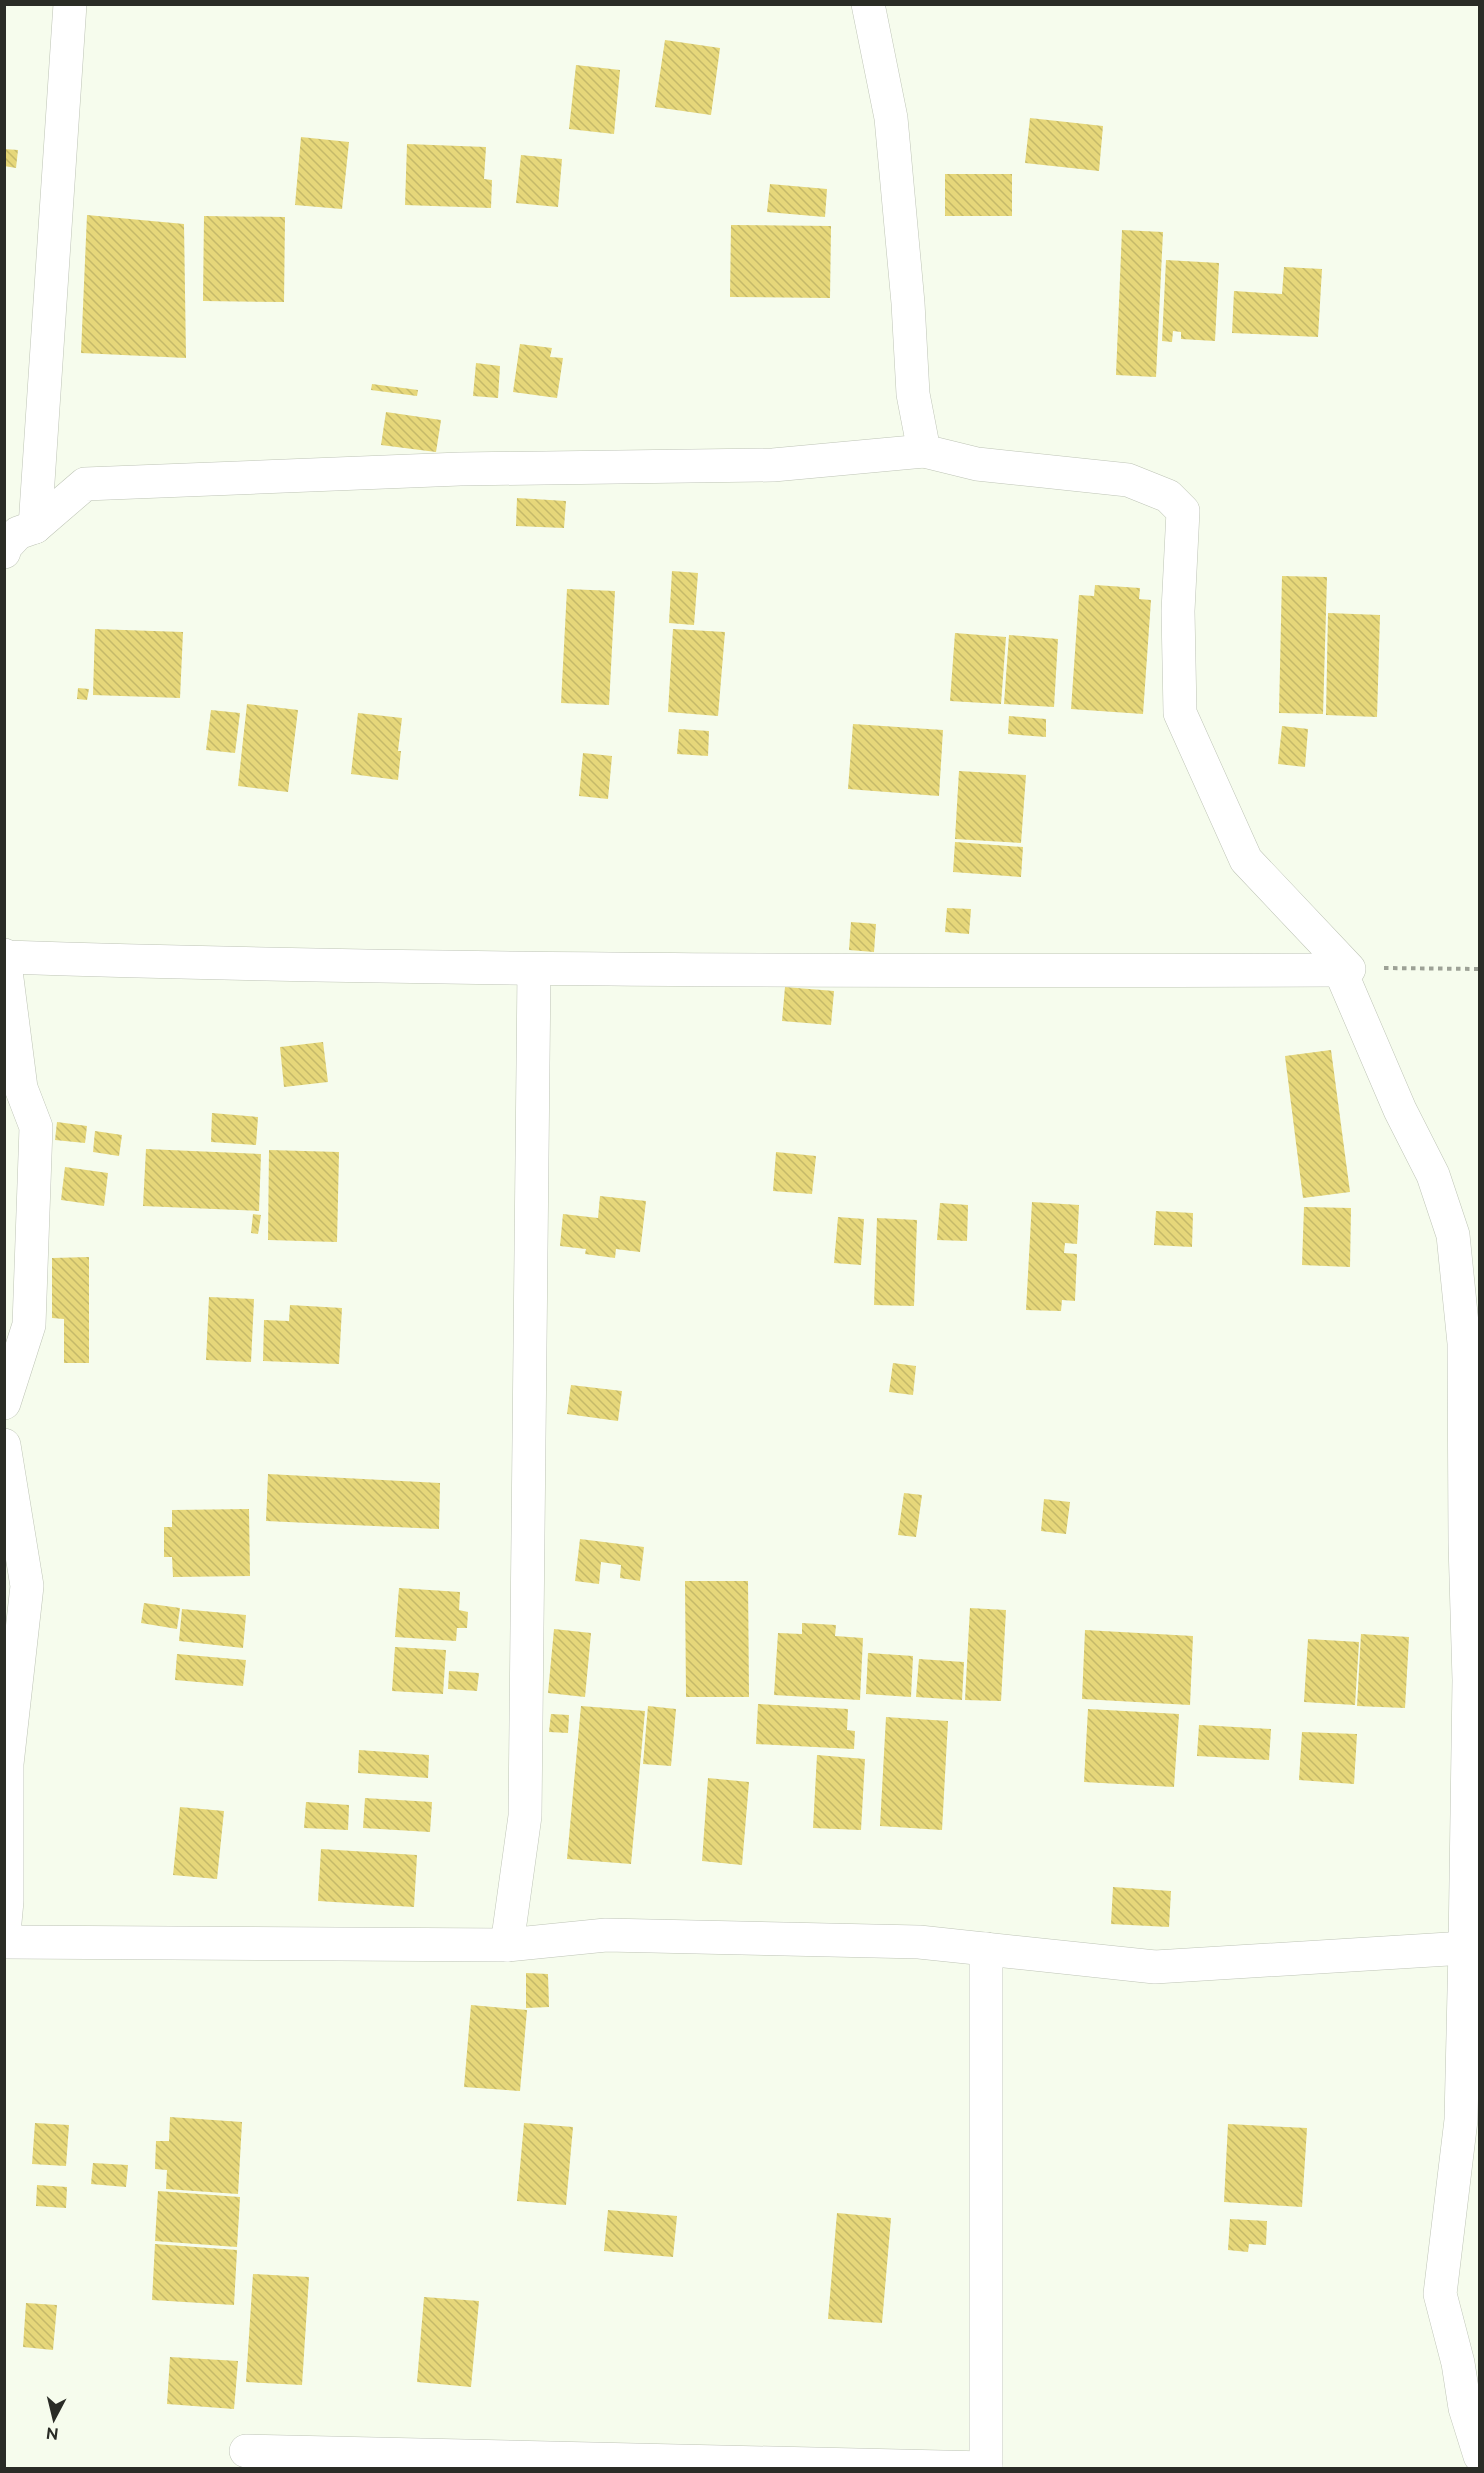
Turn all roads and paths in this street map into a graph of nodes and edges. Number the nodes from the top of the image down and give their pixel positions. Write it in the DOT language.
graph roads {
  1 [pos="70,4"];
  2 [pos="869,13"];
  3 [pos="924,451"];
  4 [pos="35,527"];
  5 [pos="4,552"];
  6 [pos="5,956"];
  7 [pos="1479,969"];
  8 [pos="534,970"];
  9 [pos="1344,970"];
  10 [pos="4,1403"];
  11 [pos="4,1446"];
  12 [pos="6,1900"];
  13 [pos="4,1933"];
  14 [pos="4,1942"];
  15 [pos="507,1945"];
  16 [pos="1472,1948"];
  17 [pos="986,1949"];
  18 [pos="246,2451"];
  19 [pos="1479,2456"];
  20 [pos="496,2462"];
  21 [pos="986,2468"];
  1 -- 4 [label="street"];
  2 -- 3 [label="street"];
  3 -- 4 [label="street"];
  3 -- 9 [label="street"];
  4 -- 5 [label="street"];
  6 -- 8 [label="street"];
  6 -- 10 [label="street"];
  7 -- 9 [label="path"];
  8 -- 9 [label="street"];
  8 -- 15 [label="street"];
  9 -- 16 [label="street"];
  11 -- 12 [label="street"];
  12 -- 13 [label="street"];
  14 -- 15 [label="street"];
  15 -- 17 [label="street"];
  16 -- 17 [label="street"];
  16 -- 19 [label="street"];
  17 -- 21 [label="street"];
  18 -- 20 [label="street"];
  20 -- 21 [label="street"];
}
